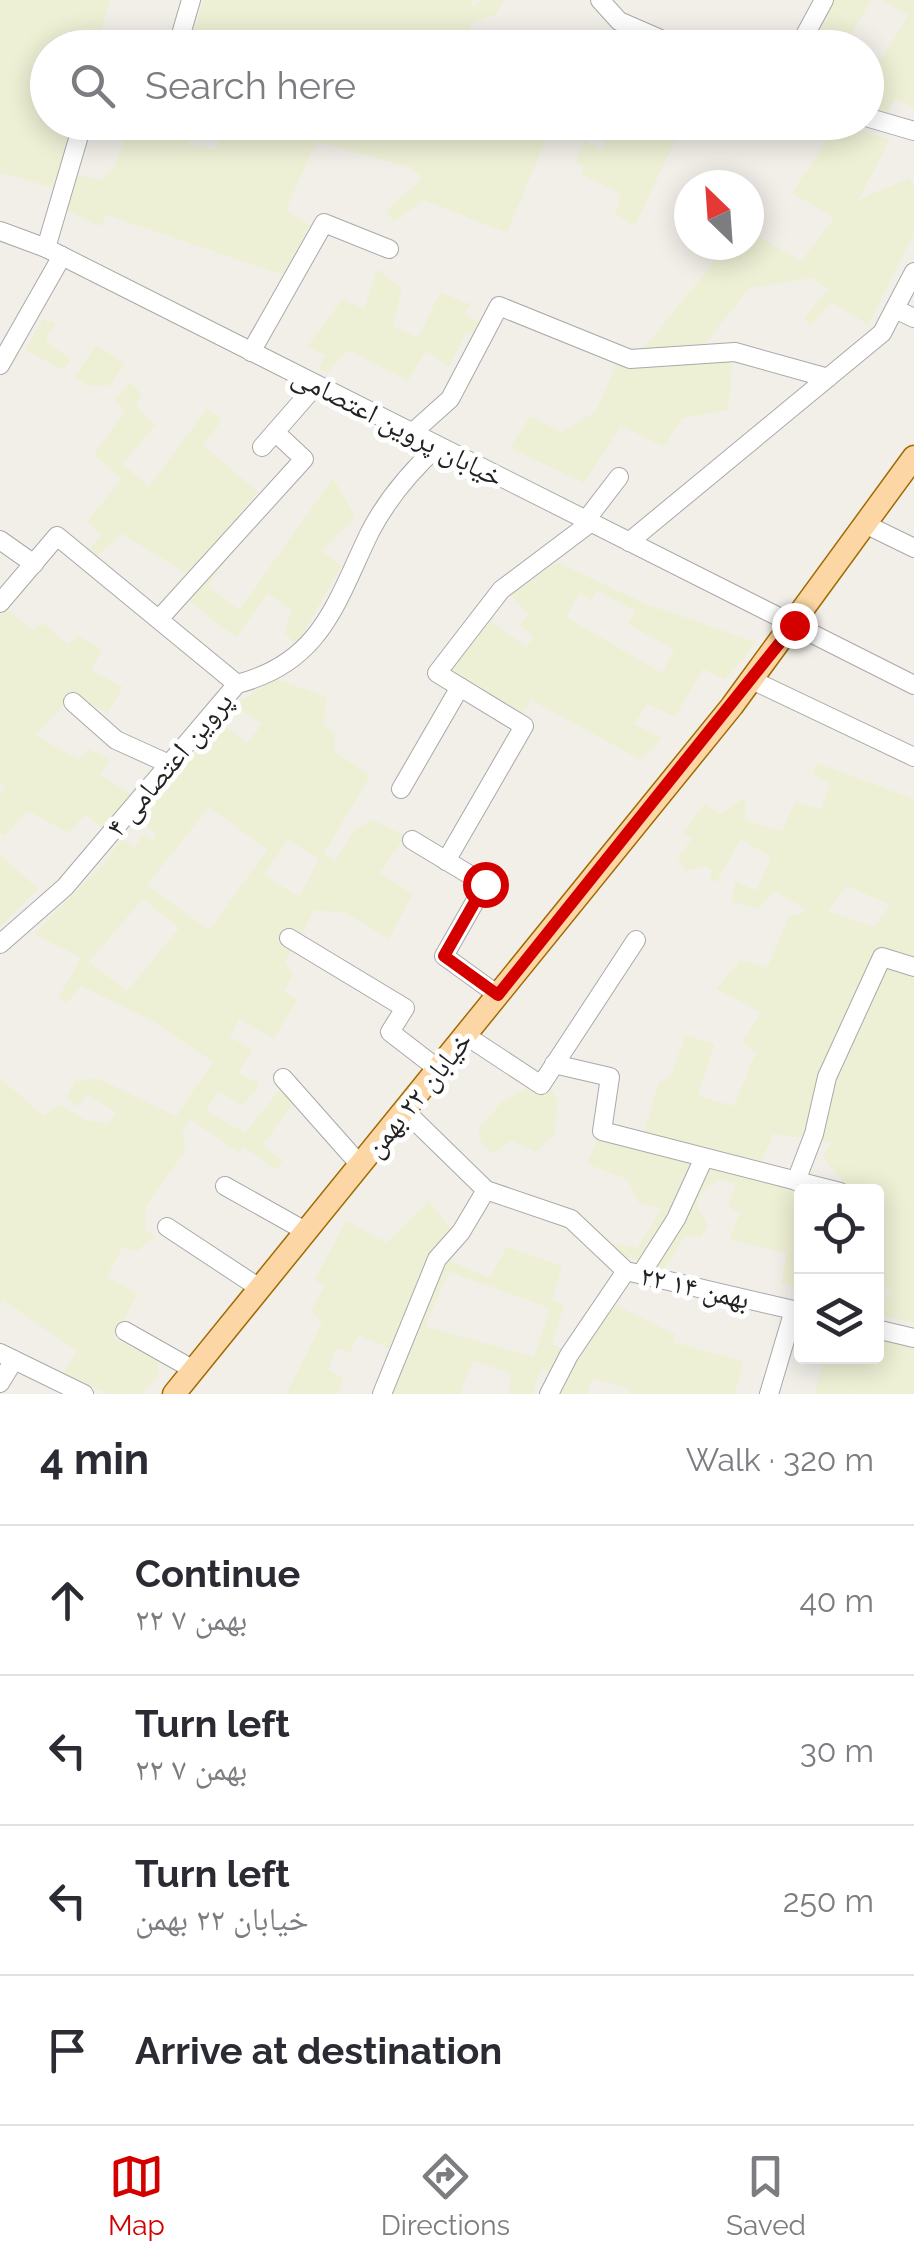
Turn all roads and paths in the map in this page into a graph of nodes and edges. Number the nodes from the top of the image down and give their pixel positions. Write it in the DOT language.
graph roads {
  1 [pos="191,0"];
  2 [pos="600,0"];
  3 [pos="824,0"];
  4 [pos="182,30"];
  5 [pos="640,30"];
  6 [pos="808,30"];
  7 [pos="884,123"];
  8 [pos="914,132"];
  9 [pos="78,140"];
  10 [pos="0,230"];
  11 [pos="389,249"];
  12 [pos="54,252"];
  13 [pos="914,272"];
  14 [pos="895,308"];
  15 [pos="914,318"];
  16 [pos="251,352"];
  17 [pos="0,366"];
  18 [pos="828,378"];
  19 [pos="316,384"];
  20 [pos="412,433"];
  21 [pos="438,446"];
  22 [pos="914,457"];
  23 [pos="618,477"];
  24 [pos="588,521"];
  25 [pos="867,525"];
  26 [pos="0,540"];
  27 [pos="629,542"];
  28 [pos="914,548"];
  29 [pos="34,564"];
  30 [pos="0,603"];
  31 [pos="159,620"];
  32 [pos="794,625"];
  33 [pos="752,680"];
  34 [pos="238,684"];
  35 [pos="914,686"];
  36 [pos="460,687"];
  37 [pos="73,702"];
  38 [pos="914,757"];
  39 [pos="169,764"];
  40 [pos="402,789"];
  41 [pos="412,840"];
  42 [pos="446,861"];
  43 [pos="290,938"];
  44 [pos="636,940"];
  45 [pos="0,944"];
  46 [pos="914,967"];
  47 [pos="498,995"];
  48 [pos="466,1035"];
  49 [pos="554,1064"];
  50 [pos="438,1069"];
  51 [pos="284,1078"];
  52 [pos="405,1110"];
  53 [pos="703,1160"];
  54 [pos="361,1166"];
  55 [pos="796,1181"];
  56 [pos="808,1184"];
  57 [pos="225,1186"];
  58 [pos="486,1190"];
  59 [pos="166,1228"];
  60 [pos="308,1232"];
  61 [pos="634,1272"];
  62 [pos="261,1288"];
  63 [pos="794,1310"];
  64 [pos="794,1322"];
  65 [pos="125,1331"];
  66 [pos="884,1332"];
  67 [pos="914,1338"];
  68 [pos="7,1357"];
  69 [pos="194,1370"];
  70 [pos="0,1383"];
  71 [pos="84,1394"];
  72 [pos="174,1394"];
  73 [pos="382,1394"];
  74 [pos="549,1394"];
  75 [pos="768,1394"];
  1 -- 4 [label="street"];
  2 -- 5 [label="street"];
  3 -- 6 [label="street"];
  7 -- 8 [label="street"];
  9 -- 12 [label="street"];
  10 -- 12 [label="street, خیابان پروین اعتصامی"];
  11 -- 16 [label="street"];
  12 -- 16 [label="street, خیابان پروین اعتصامی"];
  12 -- 17 [label="street"];
  13 -- 14 [label="street"];
  14 -- 15 [label="street"];
  14 -- 18 [label="street"];
  16 -- 19 [label="street, خیابان پروین اعتصامی"];
  18 -- 20 [label="street"];
  18 -- 27 [label="street"];
  19 -- 20 [label="street, خیابان پروین اعتصامی"];
  19 -- 31 [label="street"];
  20 -- 21 [label="street, خیابان پروین اعتصامی"];
  21 -- 24 [label="street, خیابان پروین اعتصامی"];
  21 -- 34 [label="street, پروین اعتصامی ۴"];
  22 -- 25 [label="main road, خیابان ۲۲ بهمن"];
  23 -- 24 [label="street"];
  24 -- 27 [label="street, خیابان پروین اعتصامی"];
  24 -- 36 [label="street"];
  25 -- 28 [label="street"];
  25 -- 32 [label="main road, خیابان ۲۲ بهمن"];
  26 -- 29 [label="street"];
  27 -- 32 [label="street, خیابان پروین اعتصامی"];
  29 -- 30 [label="street"];
  29 -- 31 [label="street"];
  31 -- 34 [label="street"];
  32 -- 33 [label="main road, خیابان ۲۲ بهمن"];
  32 -- 35 [label="street, خیابان پروین اعتصامی"];
  33 -- 38 [label="street"];
  33 -- 47 [label="main road, خیابان ۲۲ بهمن"];
  34 -- 39 [label="street, پروین اعتصامی ۴"];
  36 -- 40 [label="street"];
  36 -- 42 [label="street"];
  37 -- 39 [label="street"];
  39 -- 45 [label="street, پروین اعتصامی ۴"];
  41 -- 42 [label="street"];
  42 -- 47 [label="street"];
  43 -- 50 [label="street"];
  44 -- 49 [label="street"];
  46 -- 55 [label="street"];
  47 -- 48 [label="main road, خیابان ۲۲ بهمن"];
  48 -- 49 [label="street"];
  48 -- 50 [label="main road, خیابان ۲۲ بهمن"];
  49 -- 53 [label="street"];
  50 -- 52 [label="main road, خیابان ۲۲ بهمن"];
  51 -- 54 [label="street"];
  52 -- 54 [label="main road, خیابان ۲۲ بهمن"];
  52 -- 58 [label="street, ۲۲ بهمن ۱۴"];
  53 -- 55 [label="street"];
  53 -- 61 [label="street"];
  54 -- 60 [label="main road, خیابان ۲۲ بهمن"];
  55 -- 56 [label="street"];
  57 -- 60 [label="street"];
  58 -- 61 [label="street, ۲۲ بهمن ۱۴"];
  58 -- 73 [label="street"];
  59 -- 62 [label="street"];
  60 -- 62 [label="main road, خیابان ۲۲ بهمن"];
  61 -- 63 [label="street, ۲۲ بهمن ۱۴"];
  61 -- 74 [label="street"];
  62 -- 69 [label="main road, خیابان ۲۲ بهمن"];
  64 -- 75 [label="street"];
  65 -- 69 [label="street"];
  66 -- 67 [label="street"];
  68 -- 70 [label="street"];
  68 -- 71 [label="street"];
  69 -- 72 [label="main road, خیابان ۲۲ بهمن"];
}
